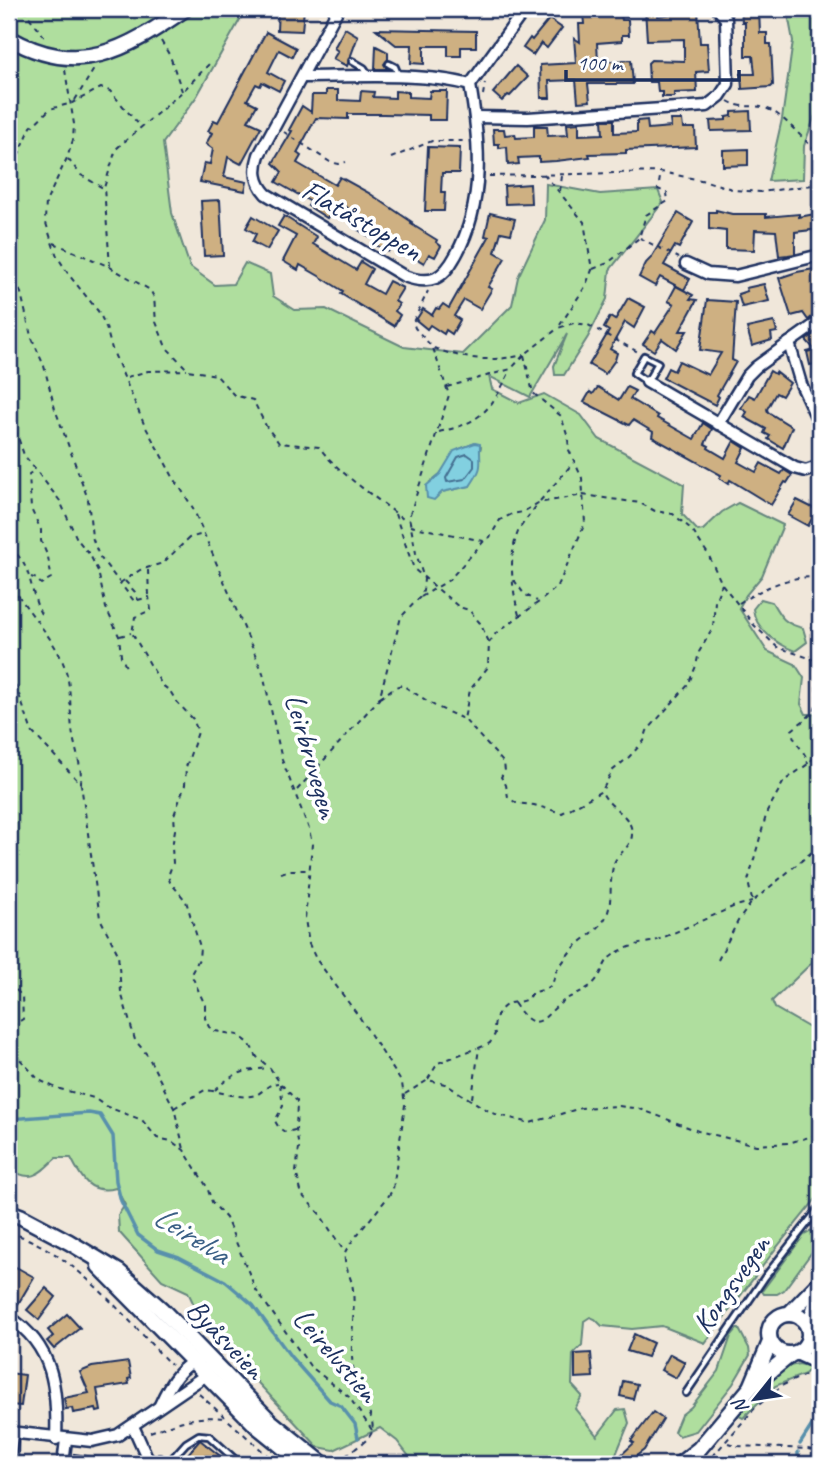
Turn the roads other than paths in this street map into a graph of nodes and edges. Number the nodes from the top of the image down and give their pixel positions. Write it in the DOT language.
graph roads {
  1 [pos="185,9"];
  2 [pos="338,9"];
  3 [pos="525,9"];
  4 [pos="718,9"];
  5 [pos="9,38"];
  6 [pos="352,61"];
  7 [pos="389,64"];
  8 [pos="302,77"];
  9 [pos="370,77"];
  10 [pos="399,78"];
  11 [pos="470,85"];
  12 [pos="480,117"];
  13 [pos="820,256"];
  14 [pos="686,264"];
  15 [pos="820,321"];
  16 [pos="789,344"];
  17 [pos="647,382"];
  18 [pos="718,424"];
  19 [pos="820,425"];
  20 [pos="820,466"];
  21 [pos="820,1207"];
  22 [pos="9,1212"];
  23 [pos="88,1255"];
  24 [pos="820,1282"];
  25 [pos="820,1290"];
  26 [pos="789,1314"];
  27 [pos="9,1317"];
  28 [pos="809,1331"];
  29 [pos="770,1342"];
  30 [pos="820,1346"];
  31 [pos="793,1354"];
  32 [pos="209,1359"];
  33 [pos="193,1361"];
  34 [pos="819,1365"];
  35 [pos="206,1375"];
  36 [pos="752,1386"];
  37 [pos="686,1393"];
  38 [pos="160,1405"];
  39 [pos="133,1426"];
  40 [pos="12,1432"];
  41 [pos="61,1439"];
  42 [pos="145,1463"];
  43 [pos="169,1463"];
  44 [pos="11,1464"];
  45 [pos="63,1464"];
  46 [pos="240,1464"];
  47 [pos="304,1464"];
  48 [pos="324,1464"];
  49 [pos="680,1464"];
  1 -- 5 [label="main road"];
  2 -- 8 [label="street, Flatåstoppen"];
  3 -- 11 [label="street"];
  4 -- 12 [label="street"];
  6 -- 9 [label="lane"];
  7 -- 10 [label="lane"];
  8 -- 9 [label="street"];
  8 -- 12 [label="street, Flatåstoppen"];
  9 -- 10 [label="street"];
  10 -- 11 [label="street"];
  11 -- 12 [label="street, Flatåstoppen"];
  13 -- 14 [label="street"];
  15 -- 16 [label="street"];
  16 -- 18 [label="street"];
  16 -- 19 [label="street"];
  17 -- 17 [label="lane"];
  17 -- 18 [label="street"];
  18 -- 20 [label="street"];
  21 -- 37 [label="lane, Kongsvegen"];
  22 -- 23 [label="main road, Byåsveien"];
  23 -- 32 [label="main road, Byåsveien"];
  23 -- 33 [label="main road, Byåsveien"];
  24 -- 26 [label="main road, Kongsvegen"];
  25 -- 28 [label="main road, Kongsvegen"];
  26 -- 28 [label="main road"];
  26 -- 29 [label="main road, Kongsvegen"];
  27 -- 41 [label="street"];
  28 -- 30 [label="street"];
  28 -- 31 [label="main road, Kongsvegen"];
  29 -- 31 [label="main road"];
  29 -- 36 [label="main road, Kongsvegen"];
  31 -- 34 [label="street"];
  31 -- 36 [label="main road, Kongsvegen"];
  32 -- 33 [label="street"];
  32 -- 35 [label="street"];
  32 -- 48 [label="main road, Byåsveien"];
  33 -- 35 [label="main road, Byåsveien"];
  33 -- 38 [label="street"];
  35 -- 38 [label="street"];
  35 -- 47 [label="main road, Byåsveien"];
  36 -- 49 [label="main road, Kongsvegen"];
  38 -- 39 [label="street"];
  39 -- 41 [label="street"];
  39 -- 42 [label="street"];
  40 -- 41 [label="street"];
  40 -- 44 [label="lane"];
  41 -- 45 [label="street"];
  42 -- 43 [label="lane"];
  43 -- 46 [label="lane"];
}
